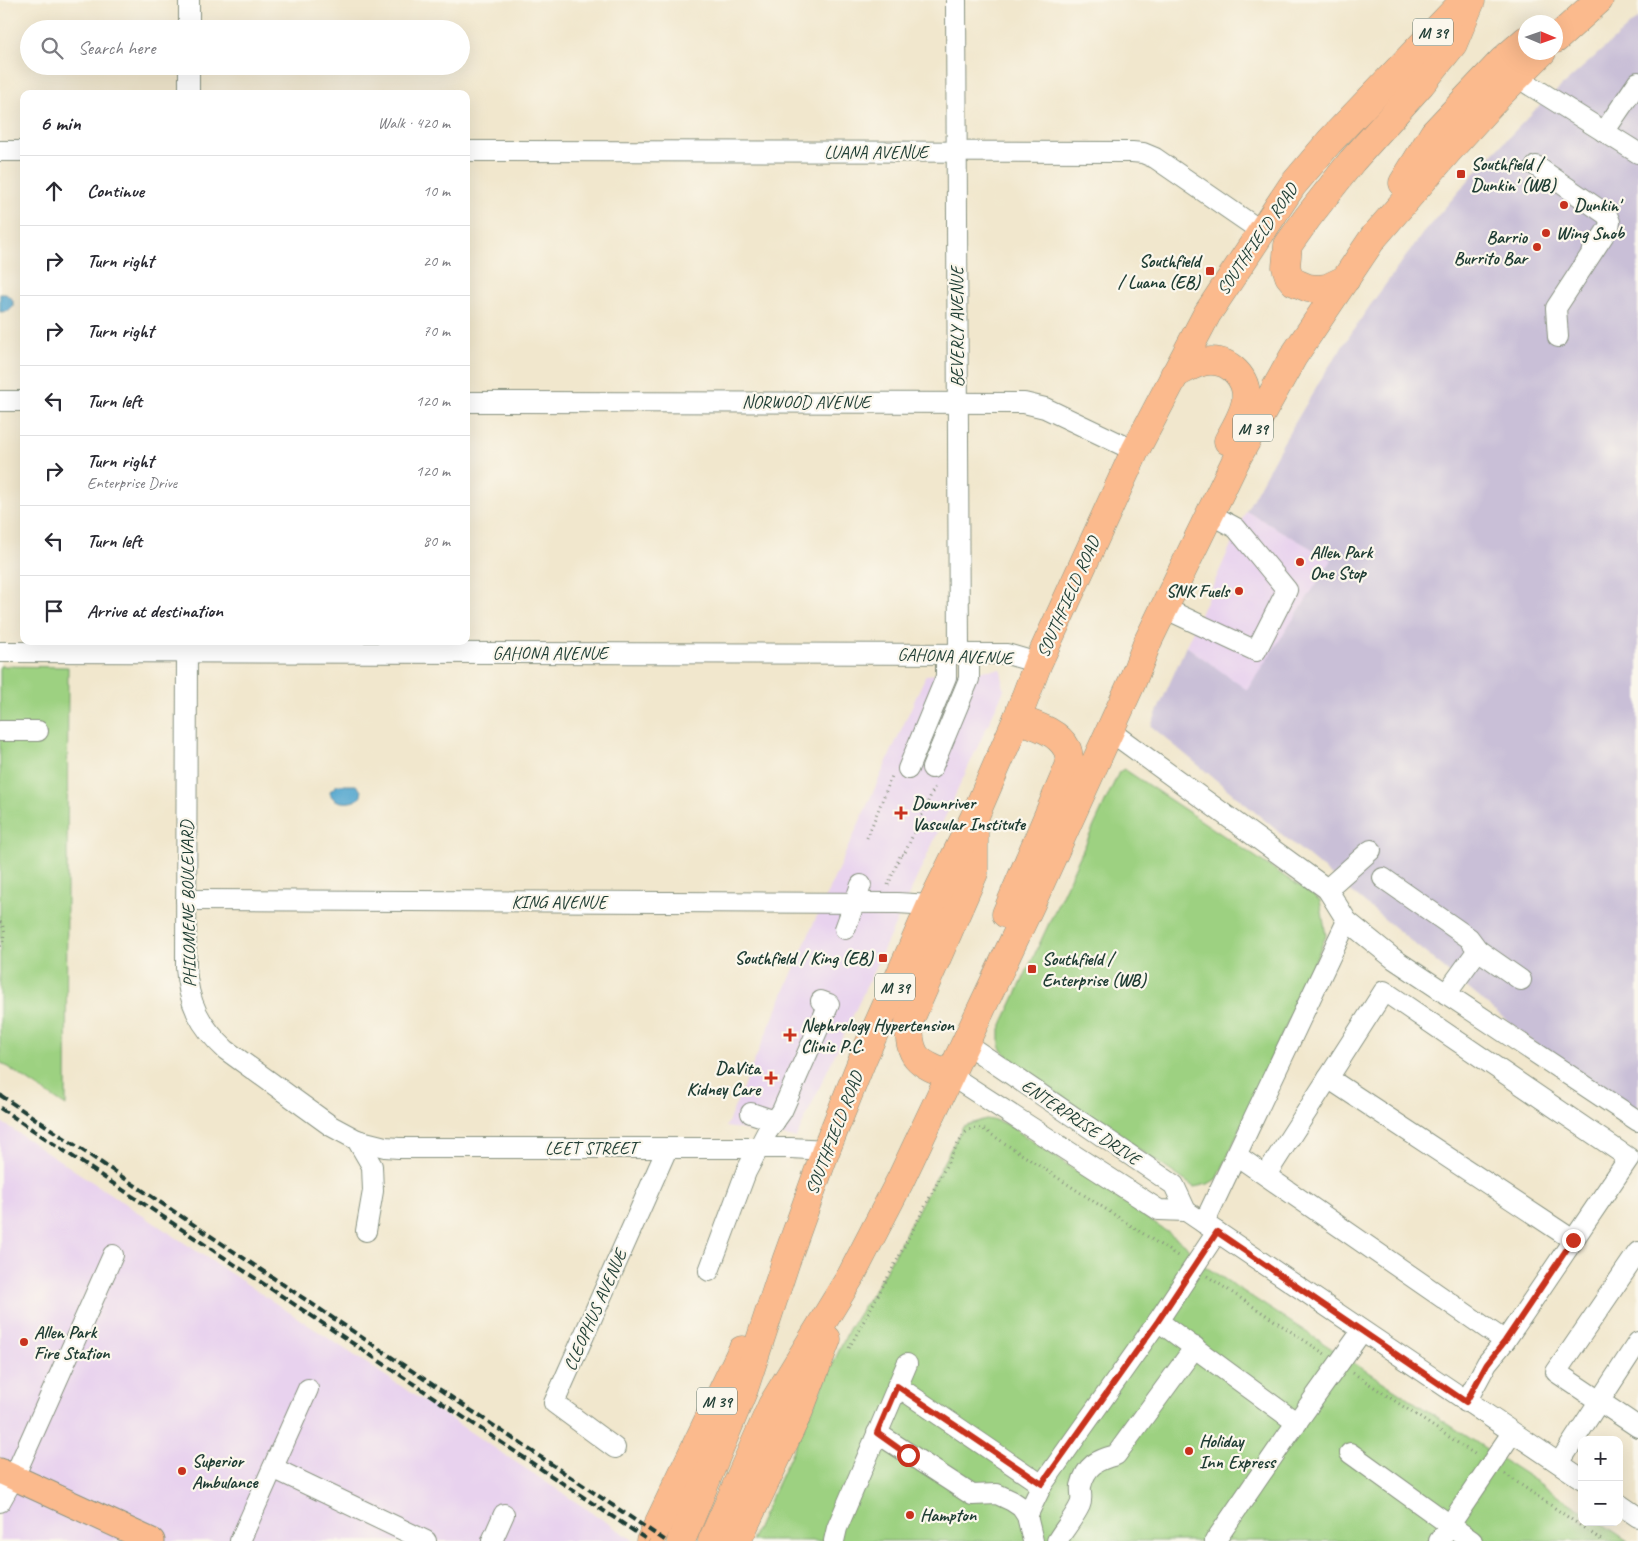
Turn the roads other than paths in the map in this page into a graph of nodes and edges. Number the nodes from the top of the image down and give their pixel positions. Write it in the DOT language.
graph roads {
  1 [pos="189,0"];
  2 [pos="956,0"];
  3 [pos="1465,0"];
  4 [pos="1472,0"];
  5 [pos="1570,0"];
  6 [pos="1599,0"];
  7 [pos="1553,15"];
  8 [pos="189,20"];
  9 [pos="1563,33"];
  10 [pos="1518,47"];
  11 [pos="1534,60"];
  12 [pos="189,75"];
  13 [pos="1517,77"];
  14 [pos="1638,82"];
  15 [pos="188,90"];
  16 [pos="1604,132"];
  17 [pos="0,151"];
  18 [pos="20,151"];
  19 [pos="470,152"];
  20 [pos="956,152"];
  21 [pos="1638,153"];
  22 [pos="1536,166"];
  23 [pos="1394,213"];
  24 [pos="1261,231"];
  25 [pos="1346,279"];
  26 [pos="1558,337"];
  27 [pos="1174,375"];
  28 [pos="0,401"];
  29 [pos="20,401"];
  30 [pos="470,402"];
  31 [pos="958,402"];
  32 [pos="1135,451"];
  33 [pos="1210,514"];
  34 [pos="1164,608"];
  35 [pos="1148,641"];
  36 [pos="187,647"];
  37 [pos="0,652"];
  38 [pos="958,654"];
  39 [pos="1038,663"];
  40 [pos="1017,718"];
  41 [pos="38,730"];
  42 [pos="0,731"];
  43 [pos="1110,731"];
  44 [pos="902,769"];
  45 [pos="929,776"];
  46 [pos="974,818"];
  47 [pos="1371,850"];
  48 [pos="1383,878"];
  49 [pos="1327,890"];
  50 [pos="858,894"];
  51 [pos="186,900"];
  52 [pos="931,905"];
  53 [pos="1347,921"];
  54 [pos="845,928"];
  55 [pos="1478,950"];
  56 [pos="1410,970"];
  57 [pos="1521,980"];
  58 [pos="1446,994"];
  59 [pos="1393,997"];
  60 [pos="821,1001"];
  61 [pos="971,1031"];
  62 [pos="950,1075"];
  63 [pos="1328,1078"];
  64 [pos="751,1113"];
  65 [pos="775,1121"];
  66 [pos="1638,1121"];
  67 [pos="357,1140"];
  68 [pos="758,1148"];
  69 [pos="667,1149"];
  70 [pos="826,1150"];
  71 [pos="1633,1151"];
  72 [pos="1236,1155"];
  73 [pos="1266,1175"];
  74 [pos="1186,1211"];
  75 [pos="1211,1228"];
  76 [pos="366,1231"];
  77 [pos="1573,1240"];
  78 [pos="1638,1252"];
  79 [pos="113,1255"];
  80 [pos="786,1262"];
  81 [pos="710,1270"];
  82 [pos="852,1274"];
  83 [pos="1158,1321"];
  84 [pos="1362,1331"];
  85 [pos="1505,1341"];
  86 [pos="1638,1342"];
  87 [pos="1194,1347"];
  88 [pos="907,1364"];
  89 [pos="897,1386"];
  90 [pos="308,1389"];
  91 [pos="1599,1401"];
  92 [pos="1466,1402"];
  93 [pos="1297,1423"];
  94 [pos="1638,1427"];
  95 [pos="877,1433"];
  96 [pos="1512,1433"];
  97 [pos="615,1448"];
  98 [pos="1350,1453"];
  99 [pos="1558,1464"];
  100 [pos="273,1468"];
  101 [pos="7,1474"];
  102 [pos="1578,1476"];
  103 [pos="1042,1484"];
  104 [pos="0,1502"];
  105 [pos="1623,1507"];
  106 [pos="504,1514"];
  107 [pos="1027,1516"];
  108 [pos="1638,1516"];
  109 [pos="115,1533"];
  110 [pos="1445,1534"];
  111 [pos="152,1541"];
  112 [pos="240,1541"];
  113 [pos="426,1541"];
  114 [pos="492,1541"];
  115 [pos="650,1541"];
  116 [pos="681,1541"];
  117 [pos="712,1541"];
  118 [pos="737,1541"];
  119 [pos="834,1541"];
  120 [pos="1033,1541"];
  121 [pos="1057,1541"];
  122 [pos="1214,1541"];
  123 [pos="1472,1541"];
  1 -- 8 [label="street"];
  2 -- 20 [label="street, BEVERLY AVENUE"];
  3 -- 24 [label="highway, SOUTHFIELD ROAD / M 39"];
  4 -- 25 [label="highway"];
  5 -- 7 [label="highway"];
  6 -- 9 [label="highway"];
  10 -- 23 [label="highway"];
  11 -- 13 [label="highway, M 39"];
  12 -- 15 [label="street"];
  13 -- 16 [label="street"];
  13 -- 23 [label="highway, M 39"];
  14 -- 16 [label="street"];
  16 -- 21 [label="street"];
  17 -- 18 [label="street"];
  19 -- 20 [label="street, LUANA AVENUE"];
  20 -- 24 [label="street, LUANA AVENUE"];
  20 -- 31 [label="street, BEVERLY AVENUE"];
  22 -- 26 [label="street"];
  23 -- 25 [label="highway, M 39"];
  24 -- 27 [label="highway, SOUTHFIELD ROAD / M 39"];
  25 -- 33 [label="highway, M 39"];
  27 -- 32 [label="highway, SOUTHFIELD ROAD / M 39"];
  27 -- 35 [label="highway"];
  28 -- 29 [label="street"];
  30 -- 31 [label="street, NORWOOD AVENUE"];
  31 -- 32 [label="street, NORWOOD AVENUE"];
  31 -- 38 [label="street, BEVERLY AVENUE"];
  32 -- 39 [label="highway, SOUTHFIELD ROAD / M 39"];
  33 -- 34 [label="highway, M 39"];
  33 -- 34 [label="street"];
  34 -- 35 [label="highway, M 39"];
  35 -- 43 [label="highway, M 39"];
  36 -- 37 [label="street, GAHONA AVENUE"];
  36 -- 38 [label="street, GAHONA AVENUE"];
  36 -- 51 [label="street, PHILOMENE BOULEVARD"];
  38 -- 39 [label="street, GAHONA AVENUE"];
  38 -- 44 [label="street"];
  38 -- 45 [label="street"];
  39 -- 40 [label="highway, SOUTHFIELD ROAD / M 39"];
  40 -- 46 [label="highway, SOUTHFIELD ROAD / M 39"];
  40 -- 61 [label="highway"];
  41 -- 42 [label="street"];
  43 -- 49 [label="street"];
  43 -- 61 [label="highway, M 39"];
  46 -- 52 [label="highway, SOUTHFIELD ROAD / M 39"];
  46 -- 62 [label="highway"];
  47 -- 49 [label="street"];
  48 -- 55 [label="street"];
  49 -- 53 [label="street"];
  50 -- 51 [label="street, KING AVENUE"];
  50 -- 52 [label="street, KING AVENUE"];
  50 -- 54 [label="street"];
  51 -- 67 [label="street, PHILOMENE BOULEVARD"];
  52 -- 70 [label="highway, SOUTHFIELD ROAD / M 39"];
  53 -- 56 [label="street"];
  53 -- 72 [label="street"];
  55 -- 57 [label="street"];
  55 -- 58 [label="street"];
  56 -- 58 [label="street"];
  56 -- 59 [label="street"];
  58 -- 66 [label="street"];
  59 -- 63 [label="street"];
  59 -- 71 [label="street"];
  60 -- 65 [label="street"];
  61 -- 62 [label="highway, M 39"];
  61 -- 74 [label="street, ENTERPRISE DRIVE"];
  62 -- 74 [label="street, ENTERPRISE DRIVE"];
  62 -- 82 [label="highway, M 39"];
  63 -- 73 [label="street"];
  63 -- 77 [label="street"];
  64 -- 65 [label="street"];
  65 -- 68 [label="street"];
  67 -- 69 [label="street, LEET STREET"];
  67 -- 76 [label="street"];
  68 -- 69 [label="street, LEET STREET"];
  68 -- 70 [label="street, LEET STREET"];
  68 -- 81 [label="street"];
  69 -- 97 [label="street, CLEOPHUS AVENUE"];
  70 -- 80 [label="highway, SOUTHFIELD ROAD / M 39"];
  71 -- 77 [label="street"];
  72 -- 73 [label="street"];
  72 -- 75 [label="street"];
  73 -- 85 [label="street"];
  74 -- 75 [label="street"];
  75 -- 83 [label="street"];
  75 -- 84 [label="street"];
  77 -- 85 [label="street"];
  78 -- 91 [label="street"];
  79 -- 101 [label="street"];
  80 -- 115 [label="highway, SOUTHFIELD ROAD / M 39"];
  80 -- 116 [label="highway, SOUTHFIELD ROAD / M 39"];
  82 -- 117 [label="highway, M 39"];
  82 -- 118 [label="highway, M 39"];
  83 -- 87 [label="street"];
  83 -- 103 [label="street"];
  84 -- 92 [label="street"];
  84 -- 93 [label="street"];
  85 -- 92 [label="street"];
  86 -- 91 [label="street"];
  87 -- 93 [label="street"];
  87 -- 121 [label="street"];
  88 -- 89 [label="street"];
  89 -- 95 [label="street"];
  89 -- 103 [label="street"];
  90 -- 100 [label="street"];
  91 -- 94 [label="street"];
  91 -- 99 [label="street"];
  92 -- 96 [label="street"];
  93 -- 122 [label="street"];
  95 -- 107 [label="street"];
  95 -- 119 [label="street"];
  96 -- 99 [label="street"];
  96 -- 110 [label="street"];
  98 -- 110 [label="street"];
  99 -- 102 [label="street"];
  100 -- 112 [label="street"];
  100 -- 113 [label="street"];
  101 -- 104 [label="street"];
  101 -- 109 [label="main road"];
  103 -- 107 [label="street"];
  105 -- 108 [label="street"];
  106 -- 114 [label="street"];
  107 -- 120 [label="street"];
  109 -- 111 [label="main road"];
  110 -- 123 [label="street"];
}
